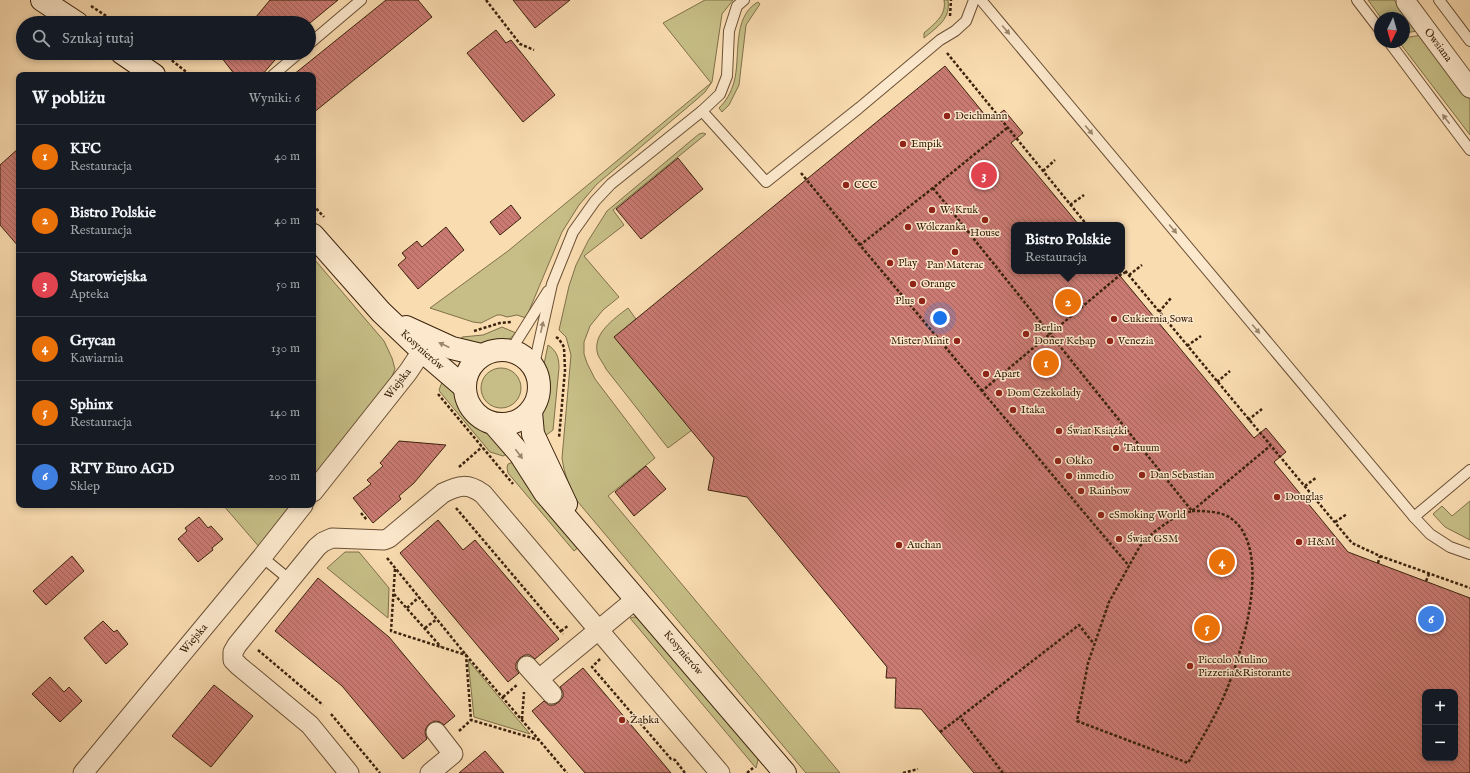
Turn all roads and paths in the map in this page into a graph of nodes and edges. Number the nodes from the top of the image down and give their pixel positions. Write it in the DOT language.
graph roads {
  1 [pos="42,0"];
  2 [pos="361,0"];
  3 [pos="486,0"];
  4 [pos="744,0"];
  5 [pos="951,0"];
  6 [pos="974,0"];
  7 [pos="981,0"];
  8 [pos="1357,0"];
  9 [pos="1439,0"];
  10 [pos="1406,2"];
  11 [pos="88,4"];
  12 [pos="66,16"];
  13 [pos="106,16"];
  14 [pos="1374,22"];
  15 [pos="316,38"];
  16 [pos="940,40"];
  17 [pos="1470,41"];
  18 [pos="1394,48"];
  19 [pos="534,50"];
  20 [pos="132,60"];
  21 [pos="172,60"];
  22 [pos="290,60"];
  23 [pos="150,72"];
  24 [pos="187,72"];
  25 [pos="276,72"];
  26 [pos="1470,88"];
  27 [pos="702,111"];
  28 [pos="1007,128"];
  29 [pos="1470,150"];
  30 [pos="1056,160"];
  31 [pos="1042,171"];
  32 [pos="801,173"];
  33 [pos="933,188"];
  34 [pos="1084,194"];
  35 [pos="1070,205"];
  36 [pos="1084,222"];
  37 [pos="316,238"];
  38 [pos="860,244"];
  39 [pos="1142,265"];
  40 [pos="1126,272"];
  41 [pos="1122,274"];
  42 [pos="1129,275"];
  43 [pos="552,284"];
  44 [pos="1171,298"];
  45 [pos="381,312"];
  46 [pos="1159,312"];
  47 [pos="1050,334"];
  48 [pos="1201,336"];
  49 [pos="1187,346"];
  50 [pos="511,350"];
  51 [pos="422,351"];
  52 [pos="481,355"];
  53 [pos="534,365"];
  54 [pos="1230,371"];
  55 [pos="1217,382"];
  56 [pos="464,387"];
  57 [pos="434,390"];
  58 [pos="982,391"];
  59 [pos="1262,410"];
  60 [pos="531,412"];
  61 [pos="1248,420"];
  62 [pos="494,424"];
  63 [pos="1270,446"];
  64 [pos="496,464"];
  65 [pos="1470,470"];
  66 [pos="1317,477"];
  67 [pos="1305,486"];
  68 [pos="316,488"];
  69 [pos="455,506"];
  70 [pos="301,508"];
  71 [pos="1192,511"];
  72 [pos="1346,514"];
  73 [pos="1414,517"];
  74 [pos="1335,522"];
  75 [pos="581,534"];
  76 [pos="1470,554"];
  77 [pos="1380,556"];
  78 [pos="262,557"];
  79 [pos="386,557"];
  80 [pos="1378,563"];
  81 [pos="1129,566"];
  82 [pos="395,569"];
  83 [pos="1429,574"];
  84 [pos="290,580"];
  85 [pos="1426,581"];
  86 [pos="1470,588"];
  87 [pos="394,593"];
  88 [pos="419,597"];
  89 [pos="636,599"];
  90 [pos="407,608"];
  91 [pos="437,619"];
  92 [pos="425,628"];
  93 [pos="598,630"];
  94 [pos="566,636"];
  95 [pos="1095,645"];
  96 [pos="442,647"];
  97 [pos="256,648"];
  98 [pos="466,655"];
  99 [pos="602,658"];
  100 [pos="530,677"];
  101 [pos="520,683"];
  102 [pos="552,694"];
  103 [pos="503,697"];
  104 [pos="324,705"];
  105 [pos="331,714"];
  106 [pos="960,717"];
  107 [pos="522,719"];
  108 [pos="472,720"];
  109 [pos="436,732"];
  110 [pos="940,732"];
  111 [pos="455,734"];
  112 [pos="539,740"];
  113 [pos="918,769"];
  114 [pos="770,770"];
  115 [pos="83,773"];
  116 [pos="349,773"];
  117 [pos="380,773"];
  118 [pos="430,773"];
  119 [pos="567,773"];
  120 [pos="685,773"];
  121 [pos="720,773"];
  122 [pos="747,773"];
  123 [pos="903,773"];
  124 [pos="1003,773"];
  1 -- 12 [label="main road"];
  2 -- 15 [label="lane"];
  3 -- 19 [label="path"];
  4 -- 27 [label="lane"];
  5 -- 16 [label="path"];
  6 -- 16 [label="lane"];
  7 -- 73 [label="lane, one-way"];
  8 -- 14 [label="lane"];
  9 -- 17 [label="lane"];
  10 -- 26 [label="street, Owsiana"];
  11 -- 13 [label="path"];
  16 -- 27 [label="lane"];
  16 -- 28 [label="path"];
  29 -- 18 [label="lane, one-way"];
  20 -- 23 [label="main road"];
  21 -- 24 [label="path"];
  22 -- 25 [label="lane"];
  27 -- 43 [label="lane"];
  28 -- 31 [label="path"];
  28 -- 33 [label="path"];
  30 -- 31 [label="path"];
  31 -- 35 [label="path"];
  32 -- 38 [label="path"];
  33 -- 38 [label="path"];
  33 -- 47 [label="path"];
  34 -- 35 [label="path"];
  35 -- 36 [label="path"];
  37 -- 45 [label="main road, Kosynierów"];
  38 -- 58 [label="path"];
  39 -- 42 [label="path"];
  40 -- 42 [label="path"];
  41 -- 47 [label="path"];
  42 -- 46 [label="path"];
  43 -- 50 [label="lane"];
  53 -- 43 [label="lane, one-way"];
  44 -- 46 [label="path"];
  45 -- 51 [label="main road, Kosynierów"];
  52 -- 45 [label="main road, Kosynierów, one-way"];
  46 -- 49 [label="path"];
  47 -- 58 [label="path"];
  47 -- 71 [label="path"];
  48 -- 49 [label="path"];
  49 -- 55 [label="path"];
  50 -- 52 [label="main road"];
  50 -- 53 [label="main road"];
  51 -- 56 [label="main road, Kosynierów"];
  51 -- 68 [label="street, Wiejska"];
  52 -- 56 [label="main road"];
  53 -- 60 [label="main road"];
  54 -- 55 [label="path"];
  55 -- 61 [label="path"];
  56 -- 62 [label="main road"];
  57 -- 64 [label="path"];
  58 -- 81 [label="path"];
  59 -- 61 [label="path"];
  60 -- 62 [label="main road"];
  60 -- 75 [label="main road, Kosynierów"];
  61 -- 63 [label="path"];
  62 -- 75 [label="main road, Kosynierów, one-way"];
  63 -- 67 [label="path"];
  63 -- 71 [label="path"];
  65 -- 73 [label="lane"];
  66 -- 67 [label="path"];
  67 -- 74 [label="path"];
  69 -- 94 [label="path"];
  70 -- 78 [label="street, Wiejska"];
  71 -- 81 [label="path"];
  71 -- 95 [label="path"];
  72 -- 74 [label="path"];
  73 -- 76 [label="lane"];
  74 -- 77 [label="path"];
  75 -- 89 [label="main road, Kosynierów"];
  77 -- 80 [label="path"];
  77 -- 83 [label="path"];
  78 -- 84 [label="lane"];
  78 -- 115 [label="street, Wiejska"];
  79 -- 82 [label="path"];
  81 -- 95 [label="path"];
  82 -- 87 [label="path"];
  82 -- 88 [label="path"];
  83 -- 85 [label="path"];
  83 -- 86 [label="path"];
  84 -- 93 [label="street"];
  84 -- 116 [label="street"];
  87 -- 90 [label="path"];
  87 -- 96 [label="path"];
  88 -- 90 [label="path"];
  88 -- 91 [label="path"];
  89 -- 93 [label="street"];
  89 -- 114 [label="main road, Kosynierów"];
  90 -- 92 [label="path"];
  91 -- 92 [label="path"];
  91 -- 98 [label="path"];
  92 -- 96 [label="path"];
  93 -- 100 [label="street"];
  93 -- 121 [label="street"];
  95 -- 106 [label="path"];
  96 -- 98 [label="path"];
  97 -- 104 [label="path"];
  98 -- 103 [label="path"];
  98 -- 108 [label="path"];
  99 -- 120 [label="path"];
  100 -- 102 [label="street"];
  100 -- 107 [label="path"];
  101 -- 103 [label="path"];
  103 -- 107 [label="path"];
  105 -- 117 [label="path"];
  106 -- 110 [label="path"];
  106 -- 124 [label="path"];
  107 -- 112 [label="path"];
  108 -- 111 [label="path"];
  108 -- 112 [label="path"];
  109 -- 118 [label="street"];
  112 -- 119 [label="path"];
  113 -- 123 [label="path"];
  114 -- 122 [label="path"];
}
